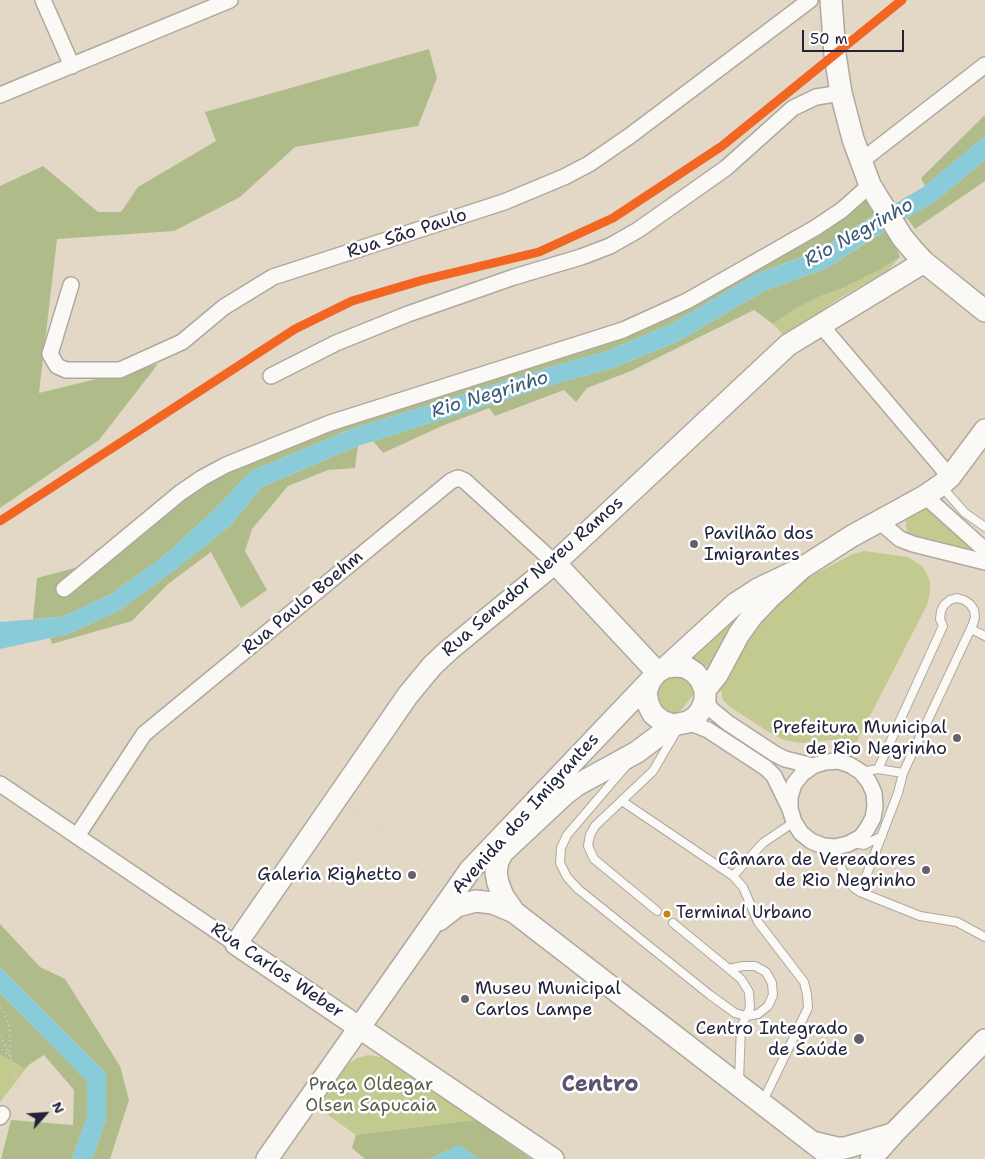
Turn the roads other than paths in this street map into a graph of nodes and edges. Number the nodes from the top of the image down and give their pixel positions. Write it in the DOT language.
graph roads {
  1 [pos="43,0"];
  2 [pos="230,0"];
  3 [pos="810,0"];
  4 [pos="831,0"];
  5 [pos="985,65"];
  6 [pos="72,66"];
  7 [pos="841,93"];
  8 [pos="0,95"];
  9 [pos="860,162"];
  10 [pos="873,192"];
  11 [pos="924,262"];
  12 [pos="71,285"];
  13 [pos="985,311"];
  14 [pos="820,324"];
  15 [pos="271,376"];
  16 [pos="985,430"];
  17 [pos="939,486"];
  18 [pos="879,521"];
  19 [pos="985,527"];
  20 [pos="985,550"];
  21 [pos="985,562"];
  22 [pos="555,563"];
  23 [pos="802,568"];
  24 [pos="64,590"];
  25 [pos="971,629"];
  26 [pos="985,636"];
  27 [pos="658,674"];
  28 [pos="705,695"];
  29 [pos="681,724"];
  30 [pos="637,752"];
  31 [pos="812,766"];
  32 [pos="878,769"];
  33 [pos="861,772"];
  34 [pos="903,773"];
  35 [pos="0,784"];
  36 [pos="622,801"];
  37 [pos="792,816"];
  38 [pos="77,836"];
  39 [pos="882,836"];
  40 [pos="852,842"];
  41 [pos="835,847"];
  42 [pos="734,876"];
  43 [pos="860,892"];
  44 [pos="657,910"];
  45 [pos="514,912"];
  46 [pos="673,923"];
  47 [pos="431,926"];
  48 [pos="985,937"];
  49 [pos="236,944"];
  50 [pos="729,969"];
  51 [pos="735,1013"];
  52 [pos="746,1016"];
  53 [pos="741,1027"];
  54 [pos="360,1028"];
  55 [pos="985,1040"];
  56 [pos="739,1085"];
  57 [pos="762,1103"];
  58 [pos="893,1134"];
  59 [pos="804,1143"];
  60 [pos="267,1159"];
  61 [pos="553,1159"];
  62 [pos="834,1159"];
  63 [pos="871,1159"];
  1 -- 6 [label="street"];
  2 -- 6 [label="street"];
  3 -- 12 [label="street, Rua São Paulo"];
  4 -- 7 [label="main road"];
  5 -- 9 [label="street"];
  6 -- 8 [label="street"];
  7 -- 9 [label="main road"];
  7 -- 15 [label="street"];
  9 -- 10 [label="main road"];
  10 -- 11 [label="main road"];
  10 -- 24 [label="street"];
  11 -- 13 [label="main road"];
  11 -- 14 [label="main road, Rua Senador Nereu Ramos"];
  14 -- 17 [label="street"];
  14 -- 22 [label="main road, Rua Senador Nereu Ramos"];
  16 -- 17 [label="main road"];
  17 -- 18 [label="main road, Avenida dos Imigrantes"];
  17 -- 19 [label="lane"];
  17 -- 20 [label="street"];
  18 -- 21 [label="street"];
  18 -- 23 [label="main road, Avenida dos Imigrantes"];
  22 -- 27 [label="main road"];
  22 -- 38 [label="street, Rua Paulo Boehm"];
  22 -- 49 [label="main road, Rua Senador Nereu Ramos"];
  23 -- 27 [label="main road, Avenida dos Imigrantes"];
  23 -- 28 [label="main road, Avenida dos Imigrantes"];
  25 -- 26 [label="lane"];
  25 -- 32 [label="lane"];
  25 -- 34 [label="lane"];
  27 -- 28 [label="main road"];
  27 -- 29 [label="main road"];
  27 -- 47 [label="main road, Avenida dos Imigrantes"];
  28 -- 29 [label="main road, Avenida dos Imigrantes"];
  28 -- 31 [label="street"];
  29 -- 30 [label="main road, Avenida dos Imigrantes"];
  29 -- 36 [label="lane"];
  29 -- 37 [label="street"];
  30 -- 45 [label="main road, Avenida dos Imigrantes"];
  30 -- 51 [label="lane"];
  31 -- 33 [label="street"];
  31 -- 37 [label="street"];
  32 -- 33 [label="lane"];
  32 -- 34 [label="lane"];
  33 -- 40 [label="street"];
  34 -- 39 [label="lane"];
  35 -- 38 [label="street, Rua Carlos Weber"];
  36 -- 42 [label="lane"];
  36 -- 44 [label="lane"];
  37 -- 41 [label="street"];
  37 -- 42 [label="lane"];
  38 -- 49 [label="street, Rua Carlos Weber"];
  39 -- 40 [label="lane"];
  39 -- 43 [label="lane"];
  40 -- 41 [label="street"];
  41 -- 43 [label="lane"];
  42 -- 57 [label="lane"];
  43 -- 48 [label="lane"];
  45 -- 47 [label="main road"];
  45 -- 56 [label="main road"];
  46 -- 50 [label="lane"];
  47 -- 54 [label="main road, Avenida dos Imigrantes"];
  49 -- 54 [label="main road, Rua Carlos Weber"];
  50 -- 52 [label="lane"];
  50 -- 52 [label="lane"];
  51 -- 52 [label="lane"];
  51 -- 53 [label="lane"];
  52 -- 53 [label="lane"];
  53 -- 56 [label="lane"];
  54 -- 60 [label="main road, Avenida dos Imigrantes"];
  54 -- 61 [label="main road, Rua Carlos Weber"];
  55 -- 58 [label="main road"];
  56 -- 57 [label="main road"];
  57 -- 59 [label="main road"];
  58 -- 59 [label="main road"];
  58 -- 63 [label="main road"];
  59 -- 62 [label="main road"];
}
